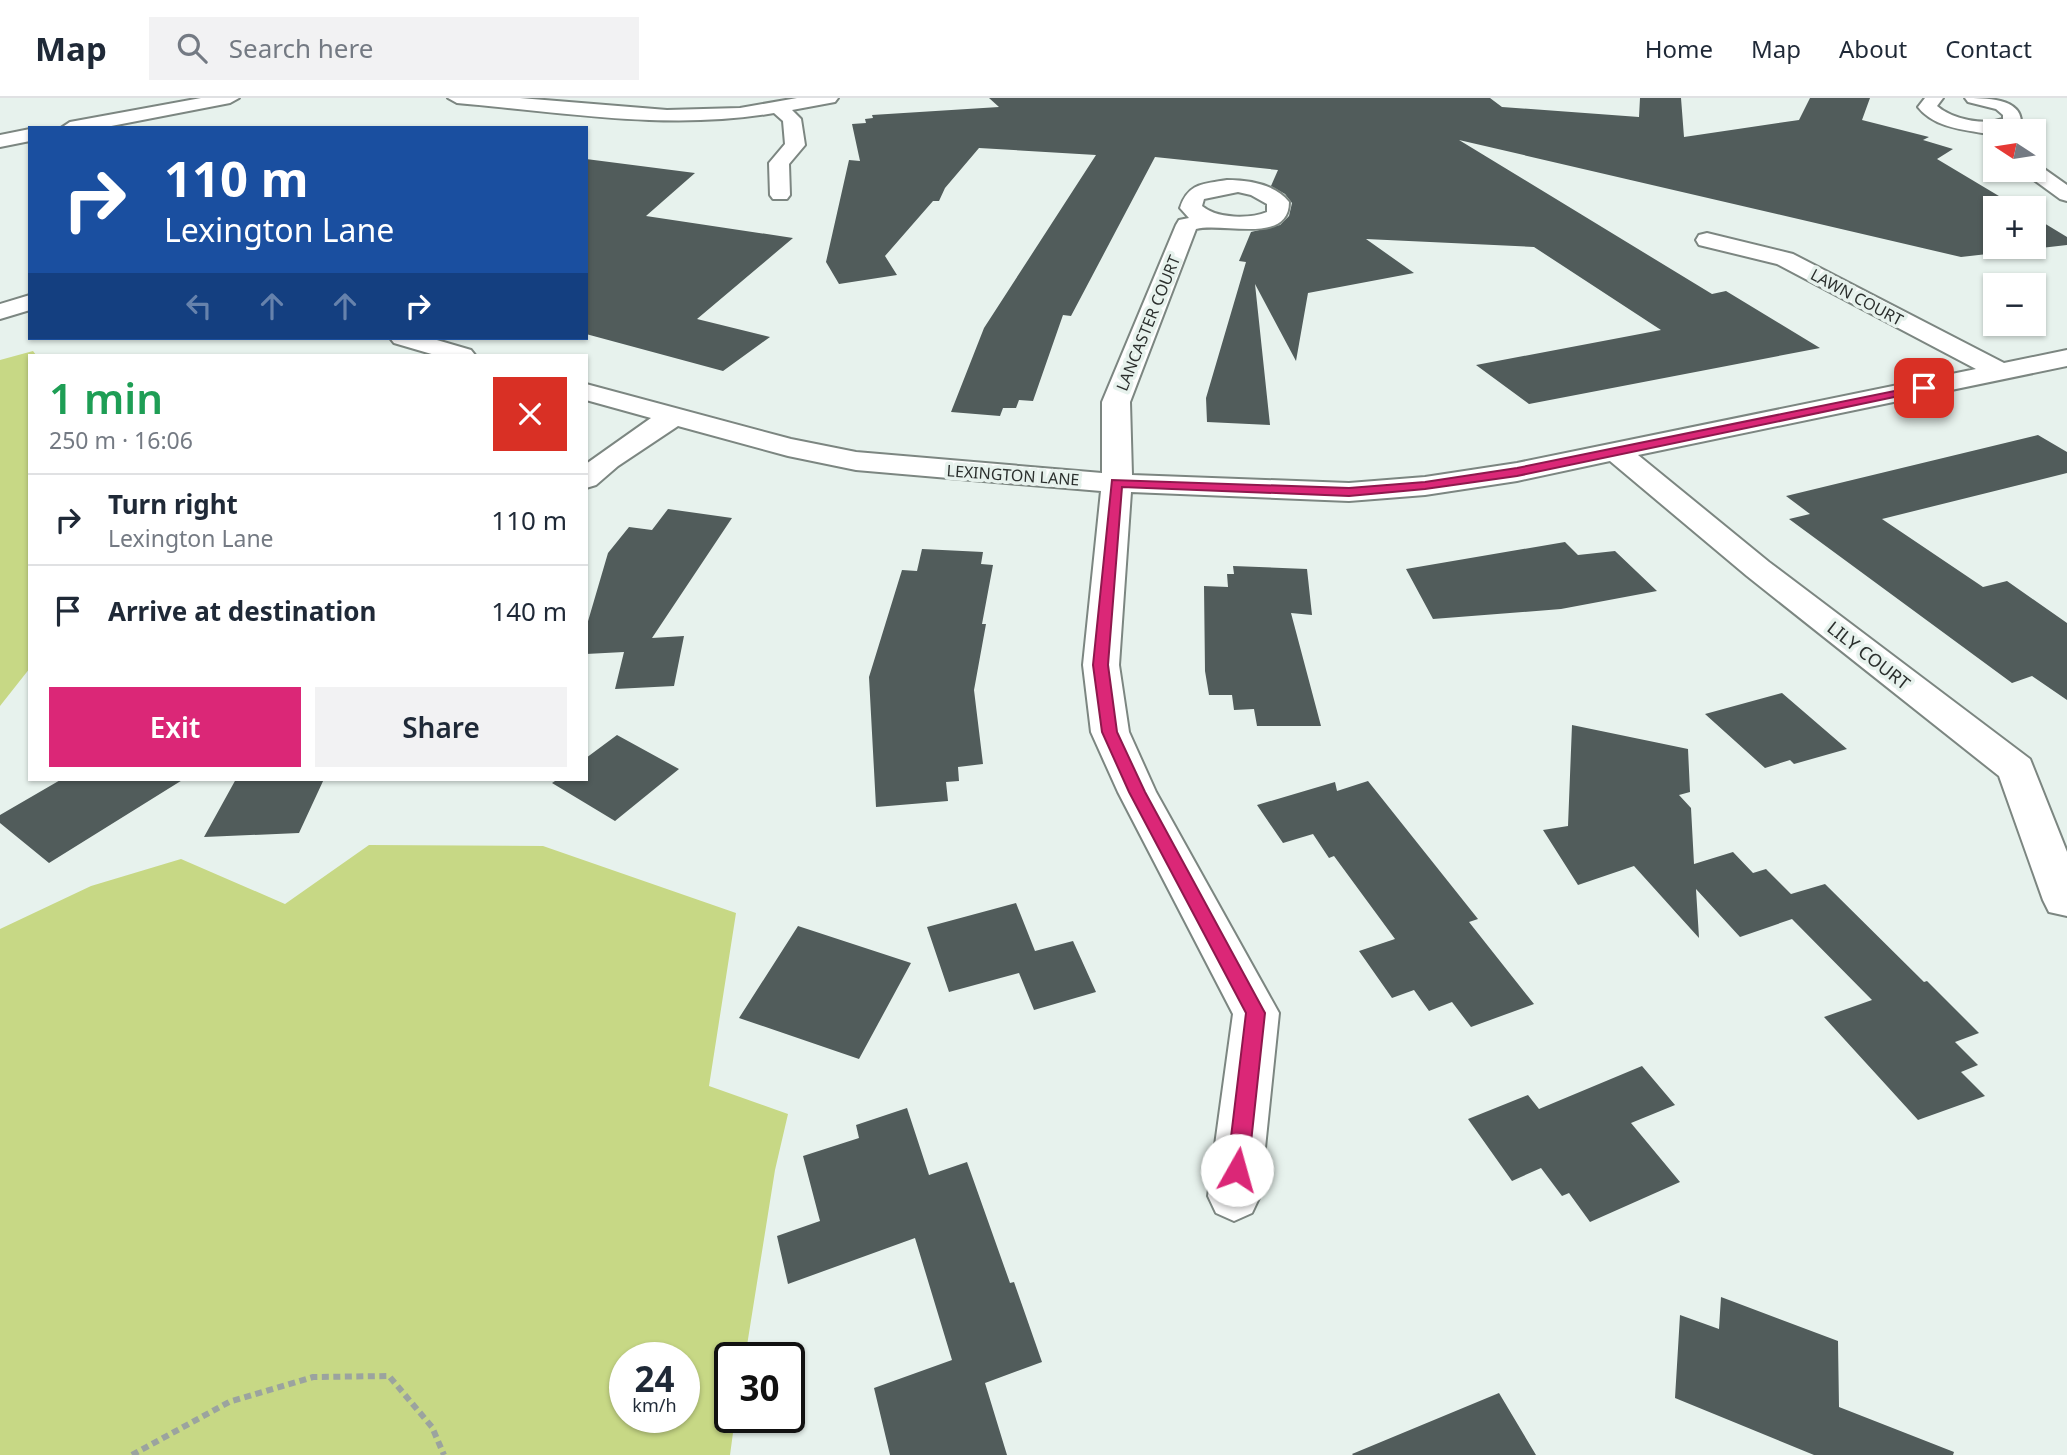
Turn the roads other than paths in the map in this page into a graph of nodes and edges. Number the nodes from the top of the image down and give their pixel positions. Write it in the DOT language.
graph roads {
  1 [pos="230,98"];
  2 [pos="457,98"];
  3 [pos="829,98"];
  4 [pos="1934,98"];
  5 [pos="1973,98"];
  6 [pos="508,100"];
  7 [pos="778,107"];
  8 [pos="2012,119"];
  9 [pos="472,121"];
  10 [pos="81,126"];
  11 [pos="1983,127"];
  12 [pos="28,135"];
  13 [pos="0,141"];
  14 [pos="2045,182"];
  15 [pos="780,195"];
  16 [pos="2067,195"];
  17 [pos="1205,220"];
  18 [pos="1707,240"];
  19 [pos="28,303"];
  20 [pos="0,312"];
  21 [pos="410,340"];
  22 [pos="459,354"];
  23 [pos="2067,358"];
  24 [pos="2001,372"];
  25 [pos="588,393"];
  26 [pos="673,417"];
  27 [pos="1616,452"];
  28 [pos="588,477"];
  29 [pos="1117,483"];
  30 [pos="2064,900"];
  31 [pos="1234,1196"];
  1 -- 10 [label="street"];
  2 -- 6 [label="street"];
  3 -- 7 [label="street"];
  4 -- 11 [label="street"];
  5 -- 8 [label="street"];
  6 -- 7 [label="street"];
  6 -- 9 [label="street"];
  7 -- 15 [label="street"];
  12 -- 13 [label="street"];
  14 -- 16 [label="street"];
  17 -- 29 [label="street, LANCASTER COURT"];
  18 -- 24 [label="street, LAWN COURT"];
  19 -- 20 [label="street"];
  21 -- 22 [label="street"];
  23 -- 24 [label="street, LEXINGTON LANE"];
  24 -- 27 [label="street, LEXINGTON LANE"];
  25 -- 26 [label="street, LEXINGTON LANE"];
  26 -- 28 [label="street"];
  26 -- 29 [label="street, LEXINGTON LANE"];
  27 -- 29 [label="street, LEXINGTON LANE"];
  27 -- 30 [label="street, LILY COURT"];
  29 -- 31 [label="street"];
}
